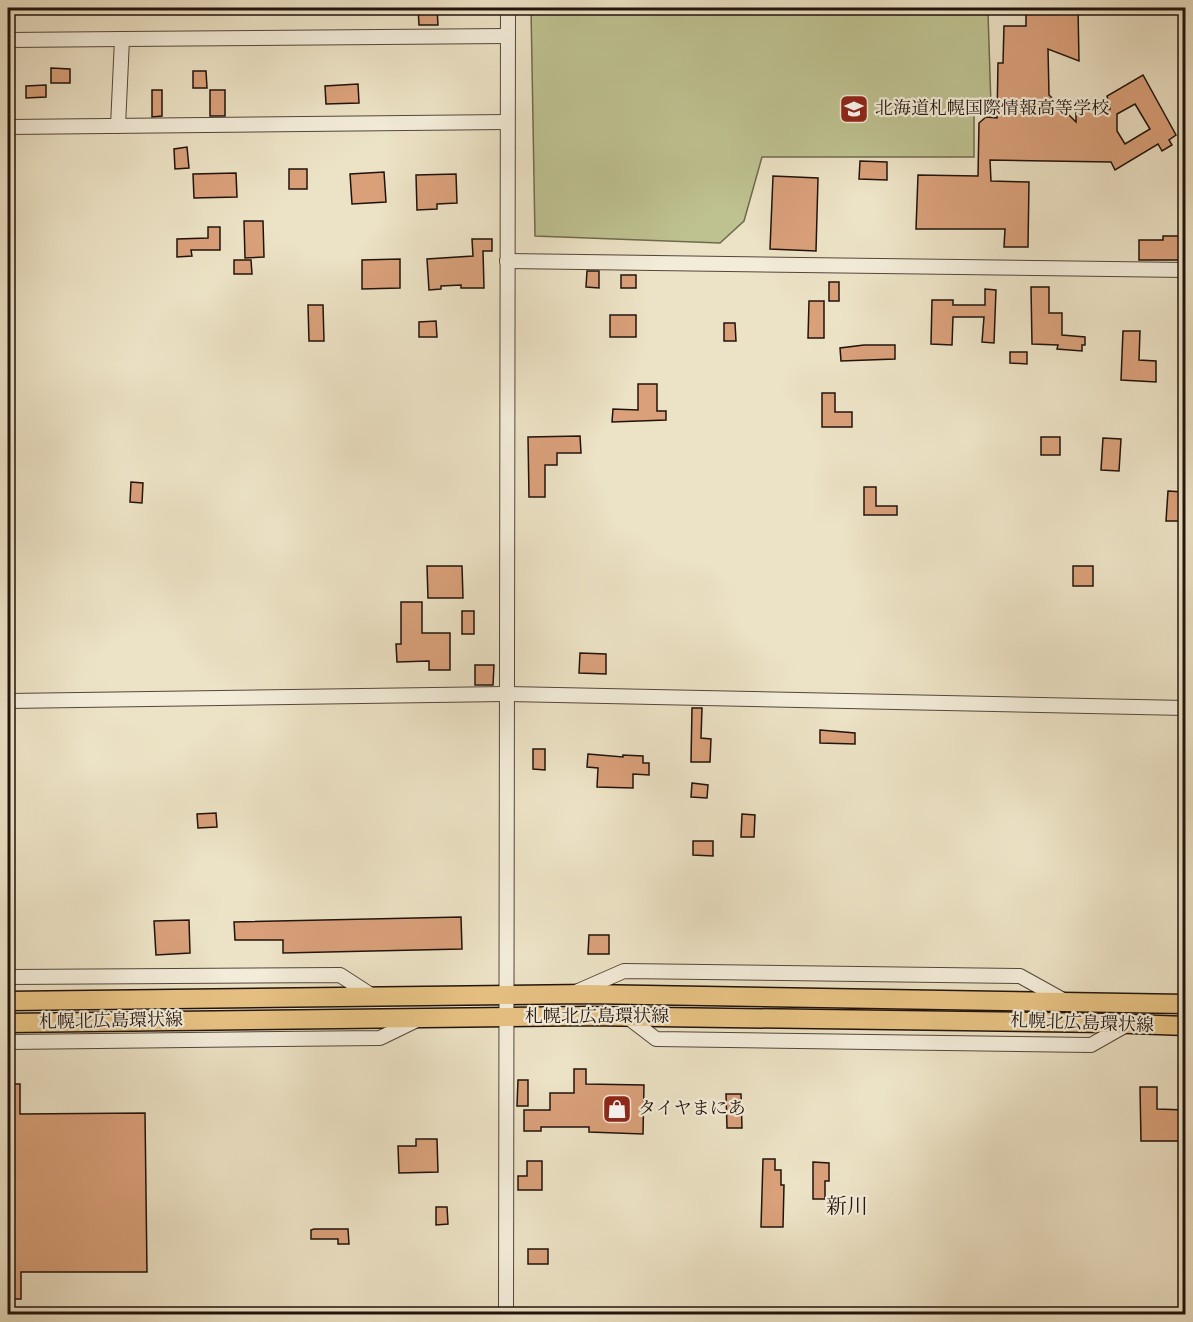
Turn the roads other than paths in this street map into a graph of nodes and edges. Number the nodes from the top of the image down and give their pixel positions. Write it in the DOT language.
graph roads {
  1 [pos="508,8"];
  2 [pos="507,36"];
  3 [pos="122,39"];
  4 [pos="8,40"];
  5 [pos="507,122"];
  6 [pos="118,126"];
  7 [pos="8,127"];
  8 [pos="507,261"];
  9 [pos="1185,270"];
  10 [pos="506,694"];
  11 [pos="8,701"];
  12 [pos="1185,708"];
  13 [pos="8,977"];
  14 [pos="572,994"];
  15 [pos="506,995"];
  16 [pos="374,997"];
  17 [pos="8,1001"];
  18 [pos="1067,1002"];
  19 [pos="1185,1004"];
  20 [pos="507,1017"];
  21 [pos="420,1018"];
  22 [pos="8,1023"];
  23 [pos="1185,1026"];
  24 [pos="8,1042"];
  25 [pos="506,1314"];
  1 -- 2 [label="street"];
  2 -- 3 [label="street"];
  2 -- 5 [label="street"];
  3 -- 4 [label="street"];
  3 -- 6 [label="street"];
  5 -- 6 [label="street"];
  5 -- 8 [label="street"];
  6 -- 7 [label="street"];
  8 -- 9 [label="street"];
  8 -- 10 [label="street"];
  10 -- 11 [label="street"];
  10 -- 12 [label="street"];
  10 -- 15 [label="street"];
  13 -- 16 [label="street"];
  14 -- 15 [label="main road, 札幌北広島環状線"];
  14 -- 18 [label="main road, 札幌北広島環状線"];
  14 -- 18 [label="street"];
  15 -- 16 [label="main road, 札幌北広島環状線"];
  15 -- 20 [label="street"];
  16 -- 17 [label="main road, 札幌北広島環状線"];
  18 -- 19 [label="main road, 札幌北広島環状線"];
  20 -- 21 [label="main road, 札幌北広島環状線"];
  20 -- 23 [label="main road, 札幌北広島環状線"];
  20 -- 25 [label="street"];
  21 -- 22 [label="main road, 札幌北広島環状線"];
  21 -- 24 [label="street"];
}
